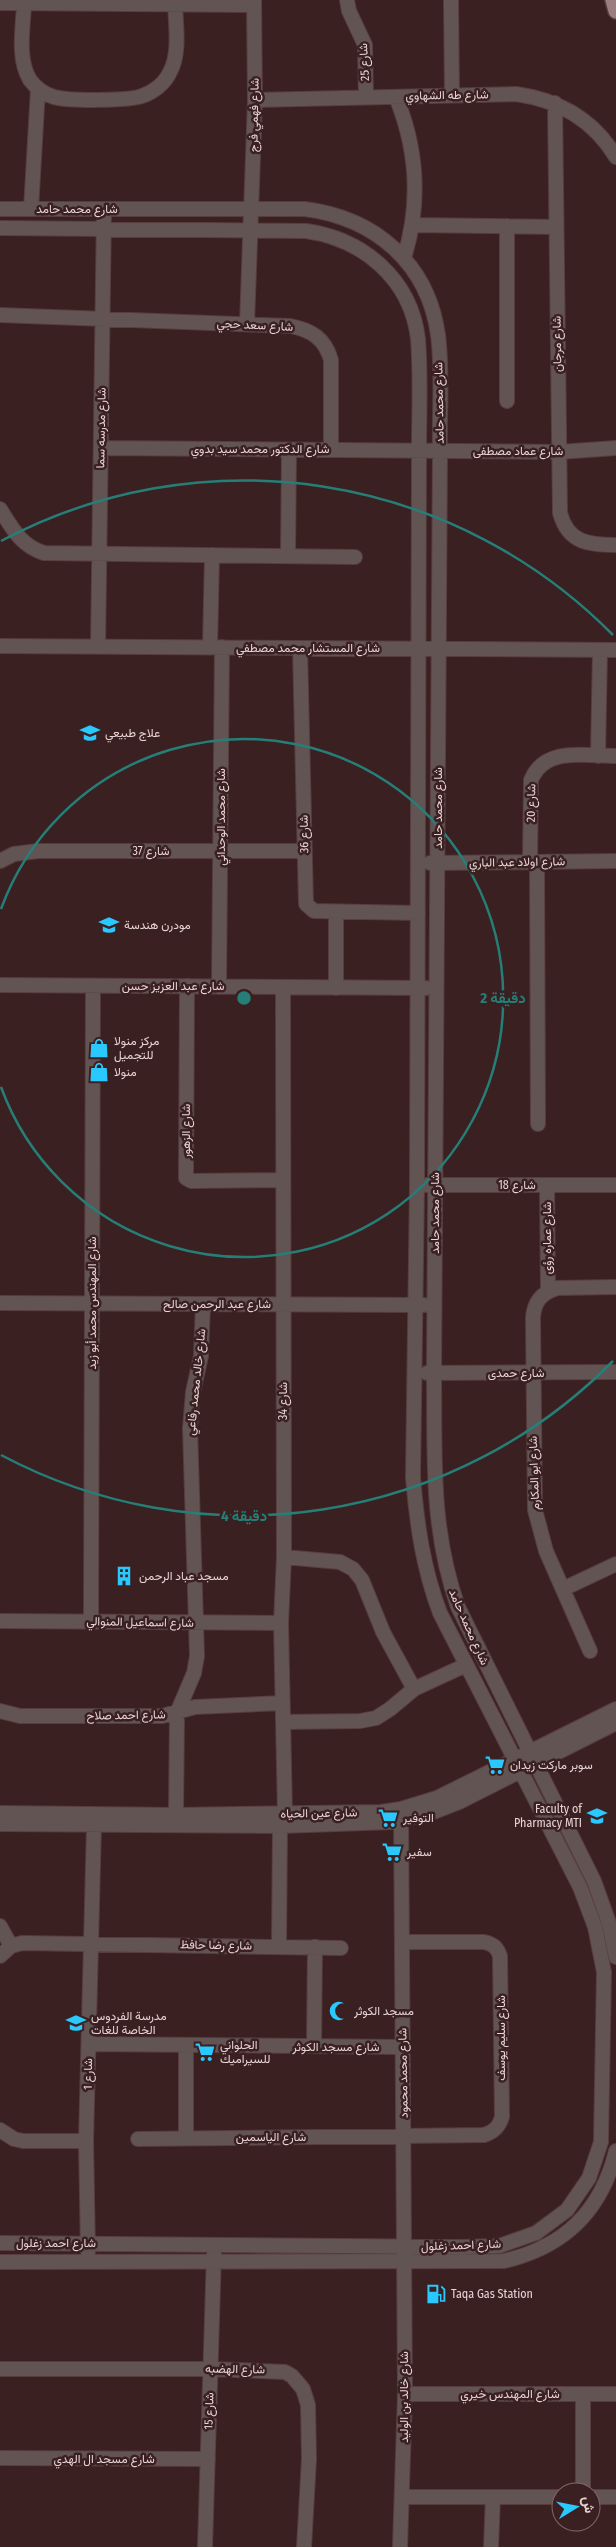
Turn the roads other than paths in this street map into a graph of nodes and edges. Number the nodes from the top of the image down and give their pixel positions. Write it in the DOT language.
graph roads {
  1 [pos="347,0"];
  2 [pos="452,0"];
  3 [pos="613,0"];
  4 [pos="98,2"];
  5 [pos="175,2"];
  6 [pos="254,2"];
  7 [pos="0,3"];
  8 [pos="24,5"];
  9 [pos="616,11"];
  10 [pos="38,89"];
  11 [pos="452,95"];
  12 [pos="366,97"];
  13 [pos="396,97"];
  14 [pos="255,100"];
  15 [pos="555,102"];
  16 [pos="616,156"];
  17 [pos="0,209"];
  18 [pos="31,209"];
  19 [pos="104,209"];
  20 [pos="253,209"];
  21 [pos="413,225"];
  22 [pos="507,226"];
  23 [pos="556,227"];
  24 [pos="0,228"];
  25 [pos="104,229"];
  26 [pos="252,230"];
  27 [pos="404,258"];
  28 [pos="0,315"];
  29 [pos="102,318"];
  30 [pos="247,324"];
  31 [pos="507,401"];
  32 [pos="101,448"];
  33 [pos="616,448"];
  34 [pos="289,450"];
  35 [pos="331,450"];
  36 [pos="419,450"];
  37 [pos="440,451"];
  38 [pos="559,452"];
  39 [pos="0,509"];
  40 [pos="616,545"];
  41 [pos="100,554"];
  42 [pos="212,555"];
  43 [pos="288,556"];
  44 [pos="355,557"];
  45 [pos="0,646"];
  46 [pos="98,647"];
  47 [pos="216,647"];
  48 [pos="300,648"];
  49 [pos="419,649"];
  50 [pos="438,649"];
  51 [pos="600,650"];
  52 [pos="616,650"];
  53 [pos="598,756"];
  54 [pos="616,756"];
  55 [pos="220,850"];
  56 [pos="304,851"];
  57 [pos="0,861"];
  58 [pos="616,861"];
  59 [pos="534,862"];
  60 [pos="419,863"];
  61 [pos="437,863"];
  62 [pos="336,912"];
  63 [pos="418,913"];
  64 [pos="0,985"];
  65 [pos="93,986"];
  66 [pos="187,986"];
  67 [pos="219,987"];
  68 [pos="283,987"];
  69 [pos="336,988"];
  70 [pos="418,988"];
  71 [pos="436,988"];
  72 [pos="538,1124"];
  73 [pos="282,1180"];
  74 [pos="417,1185"];
  75 [pos="435,1185"];
  76 [pos="547,1185"];
  77 [pos="616,1186"];
  78 [pos="616,1287"];
  79 [pos="548,1291"];
  80 [pos="0,1303"];
  81 [pos="92,1303"];
  82 [pos="203,1304"];
  83 [pos="282,1304"];
  84 [pos="416,1305"];
  85 [pos="435,1305"];
  86 [pos="616,1372"];
  87 [pos="416,1373"];
  88 [pos="434,1373"];
  89 [pos="532,1373"];
  90 [pos="284,1557"];
  91 [pos="616,1564"];
  92 [pos="563,1589"];
  93 [pos="0,1620"];
  94 [pos="91,1621"];
  95 [pos="196,1622"];
  96 [pos="281,1623"];
  97 [pos="590,1651"];
  98 [pos="466,1665"];
  99 [pos="414,1689"];
  100 [pos="282,1703"];
  101 [pos="616,1710"];
  102 [pos="0,1711"];
  103 [pos="177,1713"];
  104 [pos="283,1722"];
  105 [pos="616,1723"];
  106 [pos="532,1758"];
  107 [pos="518,1765"];
  108 [pos="0,1813"];
  109 [pos="401,1815"];
  110 [pos="176,1816"];
  111 [pos="282,1820"];
  112 [pos="0,1824"];
  113 [pos="94,1825"];
  114 [pos="599,1892"];
  115 [pos="585,1898"];
  116 [pos="0,1926"];
  117 [pos="402,1942"];
  118 [pos="91,1943"];
  119 [pos="11,1946"];
  120 [pos="279,1947"];
  121 [pos="315,1947"];
  122 [pos="341,1948"];
  123 [pos="0,1956"];
  124 [pos="616,1957"];
  125 [pos="610,2016"];
  126 [pos="89,2044"];
  127 [pos="186,2045"];
  128 [pos="314,2046"];
  129 [pos="402,2047"];
  130 [pos="0,2130"];
  131 [pos="404,2136"];
  132 [pos="186,2137"];
  133 [pos="138,2138"];
  134 [pos="86,2141"];
  135 [pos="616,2151"];
  136 [pos="0,2243"];
  137 [pos="88,2244"];
  138 [pos="215,2245"];
  139 [pos="404,2246"];
  140 [pos="461,2247"];
  141 [pos="0,2262"];
  142 [pos="88,2262"];
  143 [pos="214,2262"];
  144 [pos="404,2262"];
  145 [pos="461,2262"];
  146 [pos="0,2369"];
  147 [pos="211,2369"];
  148 [pos="405,2394"];
  149 [pos="583,2394"];
  150 [pos="616,2394"];
  151 [pos="0,2458"];
  152 [pos="208,2459"];
  153 [pos="583,2482"];
  154 [pos="403,2497"];
  155 [pos="493,2497"];
  156 [pos="551,2497"];
  157 [pos="601,2497"];
  158 [pos="616,2497"];
  159 [pos="205,2547"];
  160 [pos="304,2547"];
  161 [pos="400,2547"];
  162 [pos="491,2547"];
  1 -- 12 [label="street, شارع 25"];
  2 -- 11 [label="street"];
  3 -- 9 [label="main road"];
  4 -- 5 [label="street"];
  4 -- 8 [label="street"];
  5 -- 6 [label="street"];
  5 -- 10 [label="street"];
  6 -- 14 [label="street, شارع فهمي فرج"];
  7 -- 8 [label="street"];
  8 -- 10 [label="street"];
  10 -- 18 [label="street"];
  11 -- 13 [label="street, شارع طه الشهاوي"];
  11 -- 15 [label="street, شارع طه الشهاوي"];
  12 -- 13 [label="street, شارع طه الشهاوي"];
  12 -- 14 [label="street, شارع طه الشهاوي"];
  13 -- 21 [label="street"];
  14 -- 20 [label="street, شارع فهمي فرج"];
  15 -- 16 [label="street, شارع طه الشهاوي"];
  15 -- 23 [label="street, شارع مرجان"];
  17 -- 18 [label="street, شارع محمد حامد"];
  18 -- 19 [label="street, شارع محمد حامد"];
  19 -- 20 [label="street, شارع محمد حامد"];
  19 -- 25 [label="street, شارع مدرسه سما"];
  20 -- 26 [label="street, شارع فهمي فرج"];
  20 -- 27 [label="street, شارع محمد حامد"];
  21 -- 22 [label="street"];
  21 -- 27 [label="street"];
  22 -- 23 [label="street"];
  22 -- 31 [label="street"];
  23 -- 38 [label="street, شارع مرجان"];
  24 -- 25 [label="street, شارع محمد حامد"];
  25 -- 26 [label="street, شارع محمد حامد"];
  25 -- 29 [label="street, شارع مدرسه سما"];
  26 -- 30 [label="street, شارع فهمي فرج"];
  26 -- 36 [label="street, شارع محمد حامد"];
  27 -- 37 [label="street, شارع محمد حامد"];
  28 -- 29 [label="street, شارع سعد حجي"];
  29 -- 30 [label="street, شارع سعد حجي"];
  29 -- 32 [label="street, شارع مدرسه سما"];
  30 -- 35 [label="street, شارع سعد حجي"];
  32 -- 34 [label="street, شارع الدكتور محمد سيد بدوي"];
  32 -- 41 [label="street, شارع مدرسه سما"];
  33 -- 38 [label="street, شارع عماد مصطفى"];
  34 -- 35 [label="street, شارع الدكتور محمد سيد بدوي"];
  34 -- 43 [label="street"];
  35 -- 36 [label="street, شارع الدكتور محمد سيد بدوي"];
  36 -- 37 [label="street, شارع عماد مصطفى"];
  36 -- 49 [label="street, شارع محمد حامد"];
  37 -- 38 [label="street, شارع عماد مصطفى"];
  37 -- 50 [label="street, شارع محمد حامد"];
  38 -- 40 [label="street, شارع مرجان"];
  39 -- 41 [label="street"];
  41 -- 42 [label="street"];
  41 -- 46 [label="street, شارع مدرسه سما"];
  42 -- 43 [label="street"];
  42 -- 47 [label="street, شارع محمد الوحداني"];
  43 -- 44 [label="street"];
  45 -- 46 [label="street, شارع المستشار محمد مصطفي"];
  46 -- 47 [label="street, شارع المستشار محمد مصطفي"];
  47 -- 48 [label="street, شارع المستشار محمد مصطفي"];
  47 -- 55 [label="street, شارع محمد الوحداني"];
  48 -- 49 [label="street, شارع المستشار محمد مصطفي"];
  48 -- 56 [label="street, شارع 36"];
  49 -- 50 [label="street, شارع المستشار محمد مصطفي"];
  49 -- 60 [label="street, شارع محمد حامد"];
  50 -- 51 [label="street, شارع المستشار محمد مصطفي"];
  50 -- 61 [label="street, شارع محمد حامد"];
  51 -- 52 [label="street, شارع المستشار محمد مصطفي"];
  51 -- 53 [label="street"];
  53 -- 54 [label="street, شارع 20"];
  53 -- 59 [label="street, شارع 20"];
  55 -- 56 [label="street, شارع 37"];
  55 -- 57 [label="street, شارع 37"];
  55 -- 67 [label="street, شارع محمد الوحداني"];
  56 -- 62 [label="street, شارع 36"];
  58 -- 59 [label="street, شارع اولاد عبد الباري"];
  59 -- 61 [label="street, شارع اولاد عبد الباري"];
  59 -- 72 [label="street"];
  60 -- 61 [label="street, شارع اولاد عبد الباري"];
  60 -- 63 [label="street, شارع محمد حامد"];
  61 -- 71 [label="street, شارع محمد حامد"];
  62 -- 63 [label="street, شارع 36"];
  62 -- 69 [label="street"];
  63 -- 70 [label="street, شارع محمد حامد"];
  64 -- 65 [label="street, شارع عبد العزيز حسن"];
  65 -- 66 [label="street, شارع عبد العزيز حسن"];
  65 -- 81 [label="street, شارع المهندس محمد أبو زيد"];
  66 -- 67 [label="street, شارع عبد العزيز حسن"];
  66 -- 73 [label="street, شارع الزهور"];
  67 -- 68 [label="street, شارع عبد العزيز حسن"];
  68 -- 69 [label="street, شارع عبد العزيز حسن"];
  68 -- 73 [label="street, شارع 34"];
  69 -- 70 [label="street, شارع عبد العزيز حسن"];
  70 -- 71 [label="street, شارع عبد العزيز حسن"];
  70 -- 74 [label="street, شارع محمد حامد"];
  71 -- 75 [label="street, شارع محمد حامد"];
  73 -- 83 [label="street, شارع 34"];
  74 -- 75 [label="street, شارع 18"];
  74 -- 84 [label="street, شارع محمد حامد"];
  75 -- 76 [label="street, شارع 18"];
  75 -- 85 [label="street, شارع محمد حامد"];
  76 -- 77 [label="street, شارع 18"];
  76 -- 79 [label="street, شارع عماره رؤى"];
  78 -- 79 [label="street"];
  79 -- 89 [label="street, شارع ابو المكارم"];
  80 -- 81 [label="street, شارع عبد الرحمن صالح"];
  81 -- 82 [label="street, شارع عبد الرحمن صالح"];
  81 -- 94 [label="street, شارع المهندس محمد أبو زيد"];
  82 -- 83 [label="street, شارع عبد الرحمن صالح"];
  82 -- 95 [label="street, شارع خالد محمد رفاعي"];
  83 -- 84 [label="street, شارع عبد الرحمن صالح"];
  83 -- 90 [label="street, شارع 34"];
  84 -- 85 [label="street, شارع عبد الرحمن صالح"];
  84 -- 87 [label="street, شارع محمد حامد"];
  85 -- 88 [label="street, شارع محمد حامد"];
  86 -- 89 [label="street, شارع حمدى"];
  87 -- 88 [label="street, شارع حمدى"];
  87 -- 98 [label="street, شارع محمد حامد"];
  88 -- 89 [label="street, شارع حمدى"];
  88 -- 106 [label="street, شارع محمد حامد"];
  89 -- 92 [label="street, شارع ابو المكارم"];
  90 -- 96 [label="street, شارع 34"];
  90 -- 99 [label="street"];
  91 -- 92 [label="street"];
  92 -- 97 [label="street, شارع ابو المكارم"];
  93 -- 94 [label="street, شارع اسماعيل المنوالي"];
  94 -- 95 [label="street, شارع اسماعيل المنوالي"];
  95 -- 96 [label="street, شارع اسماعيل المنوالي"];
  95 -- 103 [label="street, شارع خالد محمد رفاعي"];
  96 -- 100 [label="street, شارع 34"];
  98 -- 99 [label="street"];
  98 -- 107 [label="street, شارع محمد حامد"];
  99 -- 104 [label="street"];
  100 -- 103 [label="street, شارع احمد صلاح"];
  100 -- 104 [label="street, شارع 34"];
  101 -- 106 [label="street, شارع عين الحياه"];
  102 -- 103 [label="street, شارع احمد صلاح"];
  103 -- 110 [label="street, شارع خالد محمد رفاعي"];
  104 -- 111 [label="street, شارع 34"];
  105 -- 106 [label="street, شارع عين الحياه"];
  106 -- 107 [label="street, شارع عين الحياه"];
  106 -- 114 [label="street"];
  107 -- 109 [label="street, شارع عين الحياه"];
  107 -- 115 [label="street, شارع احمد زغلول"];
  108 -- 110 [label="street, شارع عين الحياه"];
  109 -- 111 [label="street, شارع عين الحياه"];
  109 -- 117 [label="street, شارع محمد محمود"];
  110 -- 111 [label="street, شارع عين الحياه"];
  111 -- 113 [label="street, شارع عين الحياه"];
  111 -- 120 [label="street, شارع 34"];
  112 -- 113 [label="street, شارع عين الحياه"];
  113 -- 118 [label="street, شارع 1"];
  114 -- 115 [label="street"];
  114 -- 124 [label="street"];
  115 -- 125 [label="street, شارع احمد زغلول"];
  116 -- 119 [label="street"];
  117 -- 129 [label="street, شارع محمد محمود"];
  117 -- 131 [label="street, شارع سليم يوسف"];
  118 -- 119 [label="street, شارع رضا حافظ"];
  118 -- 120 [label="street, شارع رضا حافظ"];
  118 -- 126 [label="street, شارع 1"];
  119 -- 123 [label="street"];
  120 -- 121 [label="street, شارع رضا حافظ"];
  121 -- 122 [label="street, شارع رضا حافظ"];
  121 -- 128 [label="street"];
  125 -- 140 [label="street, شارع احمد زغلول"];
  126 -- 127 [label="street, شارع مسجد الكوثر"];
  126 -- 134 [label="street, شارع 1"];
  127 -- 128 [label="street, شارع مسجد الكوثر"];
  127 -- 132 [label="street"];
  128 -- 129 [label="street, شارع مسجد الكوثر"];
  129 -- 131 [label="street, شارع محمد محمود"];
  130 -- 134 [label="street"];
  131 -- 132 [label="street, شارع الياسمين"];
  131 -- 139 [label="street, شارع محمد محمود"];
  132 -- 133 [label="street, شارع الياسمين"];
  134 -- 137 [label="street, شارع 1"];
  135 -- 145 [label="street, شارع احمد زغلول"];
  136 -- 137 [label="street, شارع احمد زغلول"];
  137 -- 138 [label="street, شارع احمد زغلول"];
  137 -- 142 [label="street, شارع 1"];
  138 -- 139 [label="street, شارع احمد زغلول"];
  138 -- 143 [label="street, شارع 15"];
  139 -- 140 [label="street, شارع احمد زغلول"];
  139 -- 144 [label="street, شارع خالد بن الوليد"];
  140 -- 145 [label="street"];
  141 -- 142 [label="street, شارع احمد زغلول"];
  142 -- 143 [label="street, شارع احمد زغلول"];
  143 -- 144 [label="street, شارع احمد زغلول"];
  143 -- 147 [label="street, شارع 15"];
  144 -- 145 [label="street, شارع احمد زغلول"];
  144 -- 148 [label="street, شارع خالد بن الوليد"];
  146 -- 147 [label="street, شارع الهضبه"];
  147 -- 152 [label="street, شارع 15"];
  147 -- 160 [label="street, شارع الهضبه"];
  148 -- 149 [label="street, شارع المهندس خيري"];
  148 -- 154 [label="street, شارع خالد بن الوليد"];
  149 -- 150 [label="street, شارع المهندس خيري"];
  149 -- 153 [label="street"];
  151 -- 152 [label="street, شارع مسجد ال الهدي"];
  152 -- 159 [label="street, شارع 15"];
  154 -- 155 [label="street"];
  154 -- 161 [label="street, شارع خالد بن الوليد"];
  155 -- 156 [label="street"];
  155 -- 162 [label="street"];
  157 -- 158 [label="street"];
}
